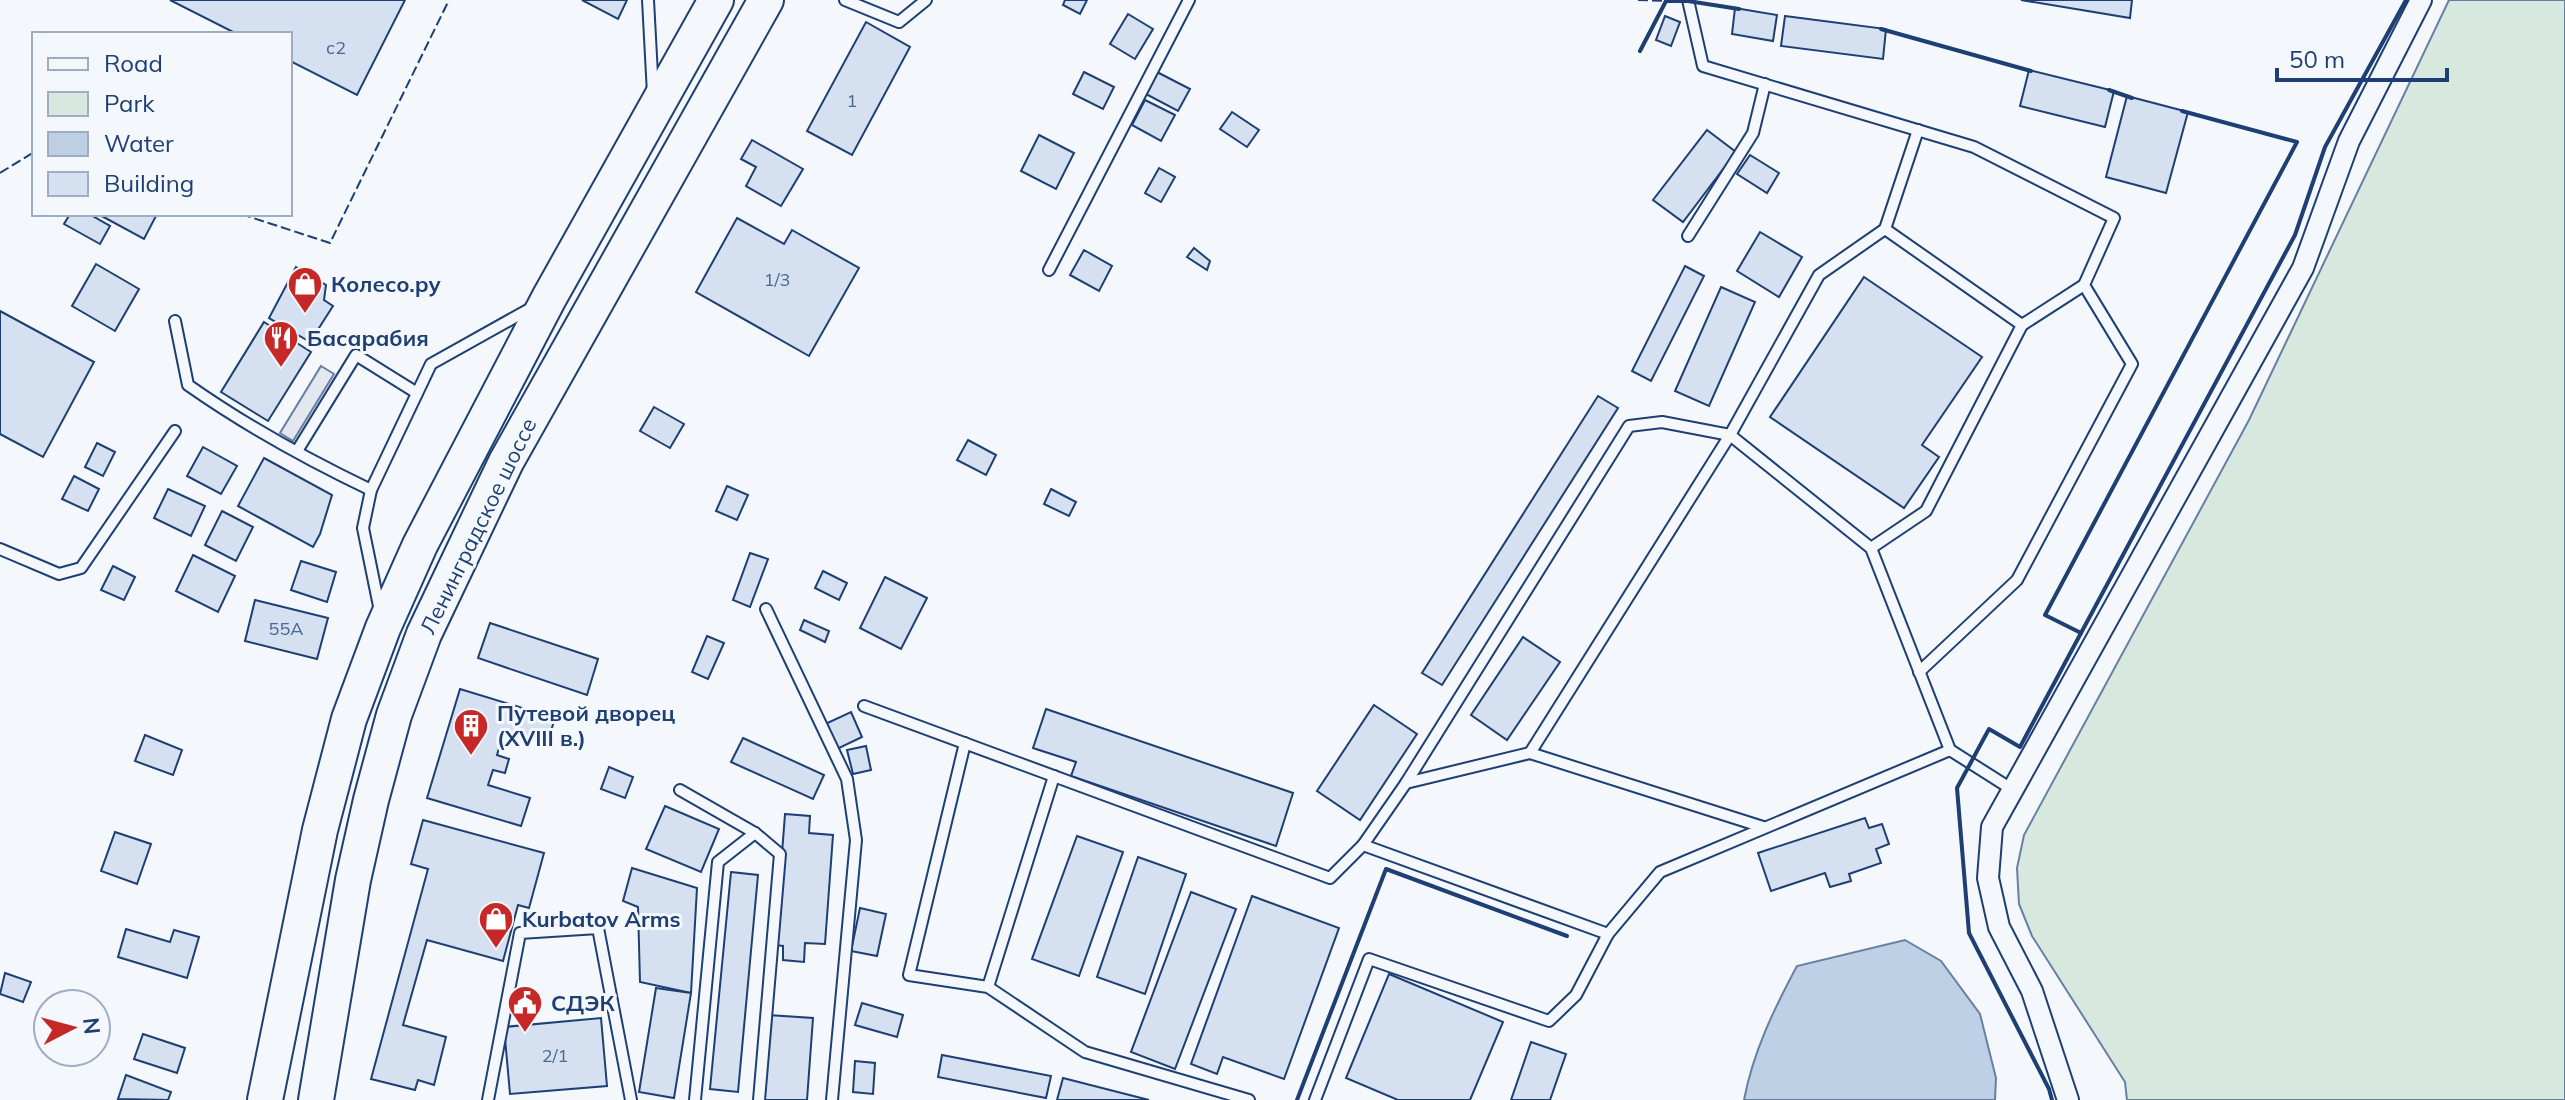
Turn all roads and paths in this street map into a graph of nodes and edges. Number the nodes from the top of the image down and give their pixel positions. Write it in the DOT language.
graph roads {
  1 [pos="648,0"];
  2 [pos="716,0"];
  3 [pos="766,0"];
  4 [pos="845,0"];
  5 [pos="926,0"];
  6 [pos="1189,0"];
  7 [pos="1688,0"];
  8 [pos="2421,0"];
  9 [pos="1765,84"];
  10 [pos="650,116"];
  11 [pos="1918,130"];
  12 [pos="1885,229"];
  13 [pos="1688,236"];
  14 [pos="1049,270"];
  15 [pos="2084,285"];
  16 [pos="549,298"];
  17 [pos="175,321"];
  18 [pos="2022,325"];
  19 [pos="417,393"];
  20 [pos="175,431"];
  21 [pos="1730,435"];
  22 [pos="297,451"];
  23 [pos="371,490"];
  24 [pos="1871,548"];
  25 [pos="0,549"];
  26 [pos="766,609"];
  27 [pos="383,628"];
  28 [pos="1919,672"];
  29 [pos="864,706"];
  30 [pos="965,743"];
  31 [pos="1950,750"];
  32 [pos="1530,753"];
  33 [pos="1054,776"];
  34 [pos="1406,783"];
  35 [pos="680,790"];
  36 [pos="2014,791"];
  37 [pos="1763,827"];
  38 [pos="755,833"];
  39 [pos="1363,845"];
  40 [pos="1608,934"];
  41 [pos="988,987"];
  42 [pos="265,1100"];
  43 [pos="316,1100"];
  44 [pos="488,1100"];
  45 [pos="631,1100"];
  46 [pos="695,1100"];
  47 [pos="759,1100"];
  48 [pos="832,1100"];
  49 [pos="1249,1100"];
  50 [pos="1315,1100"];
  51 [pos="2068,1100"];
  1 -- 10 [label="lane"];
  2 -- 10 [label="highway, Ленинградское шоссе"];
  3 -- 43 [label="highway, Ленинградское шоссе"];
  4 -- 5 [label="lane"];
  6 -- 14 [label="lane"];
  7 -- 9 [label="lane"];
  8 -- 36 [label="street"];
  9 -- 11 [label="lane"];
  9 -- 13 [label="lane"];
  10 -- 16 [label="highway, Ленинградское шоссе"];
  11 -- 12 [label="lane"];
  11 -- 15 [label="lane"];
  12 -- 18 [label="lane"];
  12 -- 21 [label="lane"];
  15 -- 18 [label="lane"];
  15 -- 28 [label="lane"];
  16 -- 19 [label="lane"];
  16 -- 27 [label="highway, Ленинградское шоссе"];
  17 -- 22 [label="lane"];
  18 -- 24 [label="lane"];
  19 -- 22 [label="lane"];
  19 -- 23 [label="lane"];
  20 -- 25 [label="lane"];
  21 -- 24 [label="lane"];
  21 -- 32 [label="lane"];
  21 -- 34 [label="lane"];
  22 -- 23 [label="lane"];
  23 -- 27 [label="lane"];
  24 -- 28 [label="lane"];
  26 -- 48 [label="lane"];
  27 -- 42 [label="highway, Ленинградское шоссе"];
  28 -- 31 [label="lane"];
  29 -- 30 [label="lane"];
  30 -- 33 [label="lane"];
  30 -- 41 [label="lane"];
  31 -- 36 [label="lane"];
  31 -- 37 [label="lane"];
  32 -- 34 [label="lane"];
  32 -- 37 [label="lane"];
  33 -- 39 [label="lane"];
  33 -- 41 [label="lane"];
  34 -- 39 [label="lane"];
  35 -- 38 [label="lane"];
  36 -- 51 [label="street"];
  37 -- 40 [label="lane"];
  38 -- 46 [label="lane"];
  38 -- 47 [label="lane"];
  39 -- 40 [label="lane"];
  40 -- 50 [label="lane"];
  41 -- 49 [label="lane"];
  44 -- 45 [label="lane"];
}
